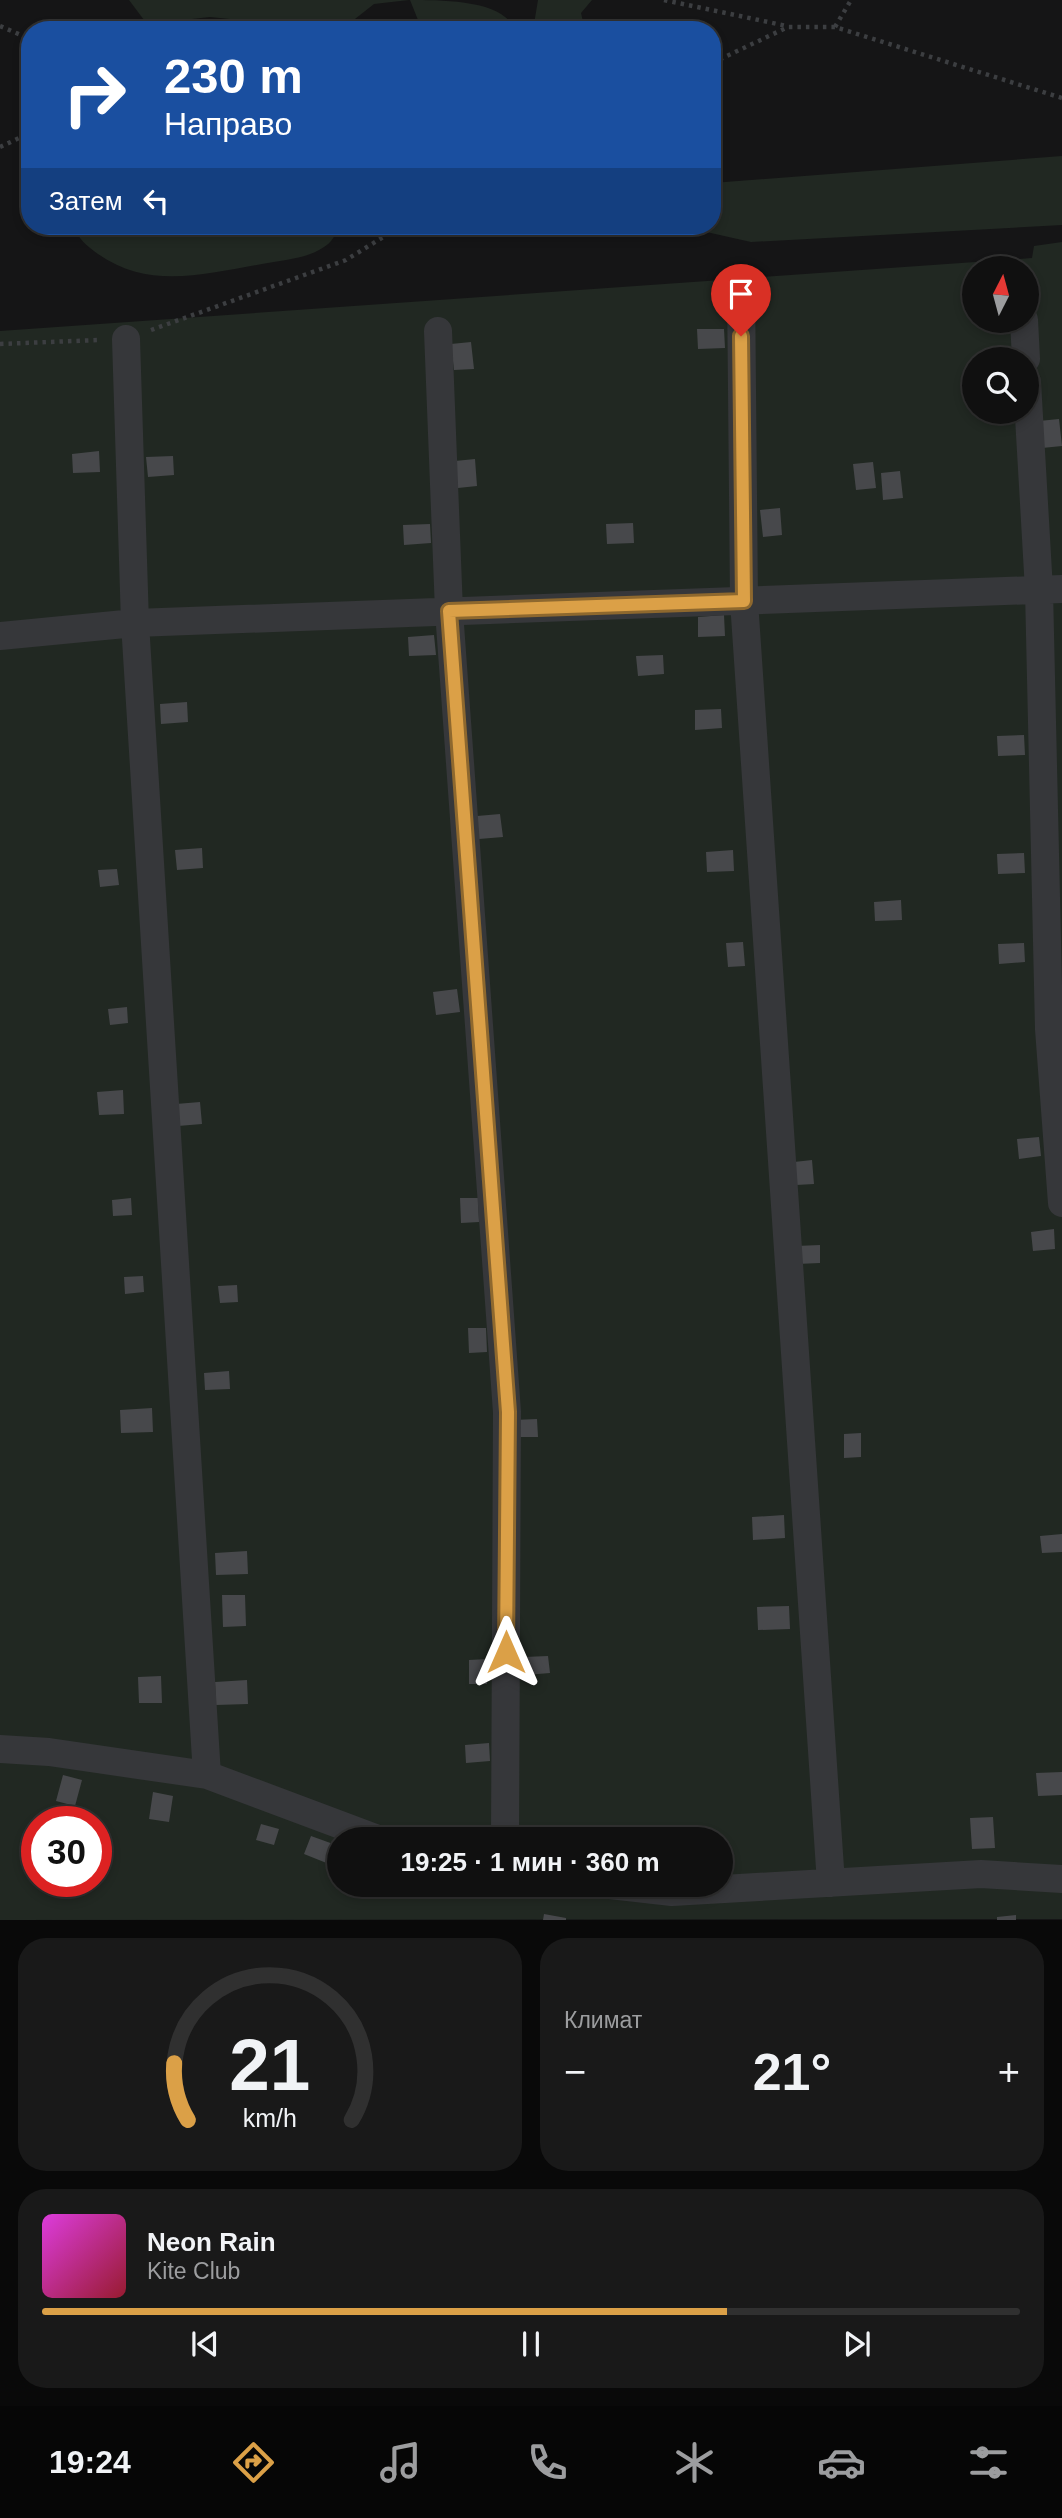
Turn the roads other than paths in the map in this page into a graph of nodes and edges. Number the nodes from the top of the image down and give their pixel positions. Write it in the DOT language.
graph roads {
  1 [pos="741,283"];
  2 [pos="438,331"];
  3 [pos="126,339"];
  4 [pos="1032,424"];
  5 [pos="1051,589"];
  6 [pos="744,601"];
  7 [pos="449,611"];
  8 [pos="135,623"];
  9 [pos="0,636"];
  10 [pos="1062,1203"];
  11 [pos="0,1749"];
  12 [pos="207,1774"];
  13 [pos="346,1827"];
  14 [pos="505,1827"];
  15 [pos="1062,1879"];
  16 [pos="831,1883"];
  17 [pos="733,1889"];
  1 -- 6 [label="street"];
  2 -- 7 [label="street"];
  3 -- 8 [label="street"];
  4 -- 5 [label="street"];
  5 -- 6 [label="street"];
  5 -- 10 [label="street"];
  6 -- 7 [label="street"];
  6 -- 16 [label="street"];
  7 -- 8 [label="street"];
  7 -- 14 [label="street"];
  8 -- 9 [label="street"];
  8 -- 12 [label="street"];
  11 -- 12 [label="street"];
  12 -- 13 [label="street"];
  15 -- 16 [label="street"];
  16 -- 17 [label="street"];
}
